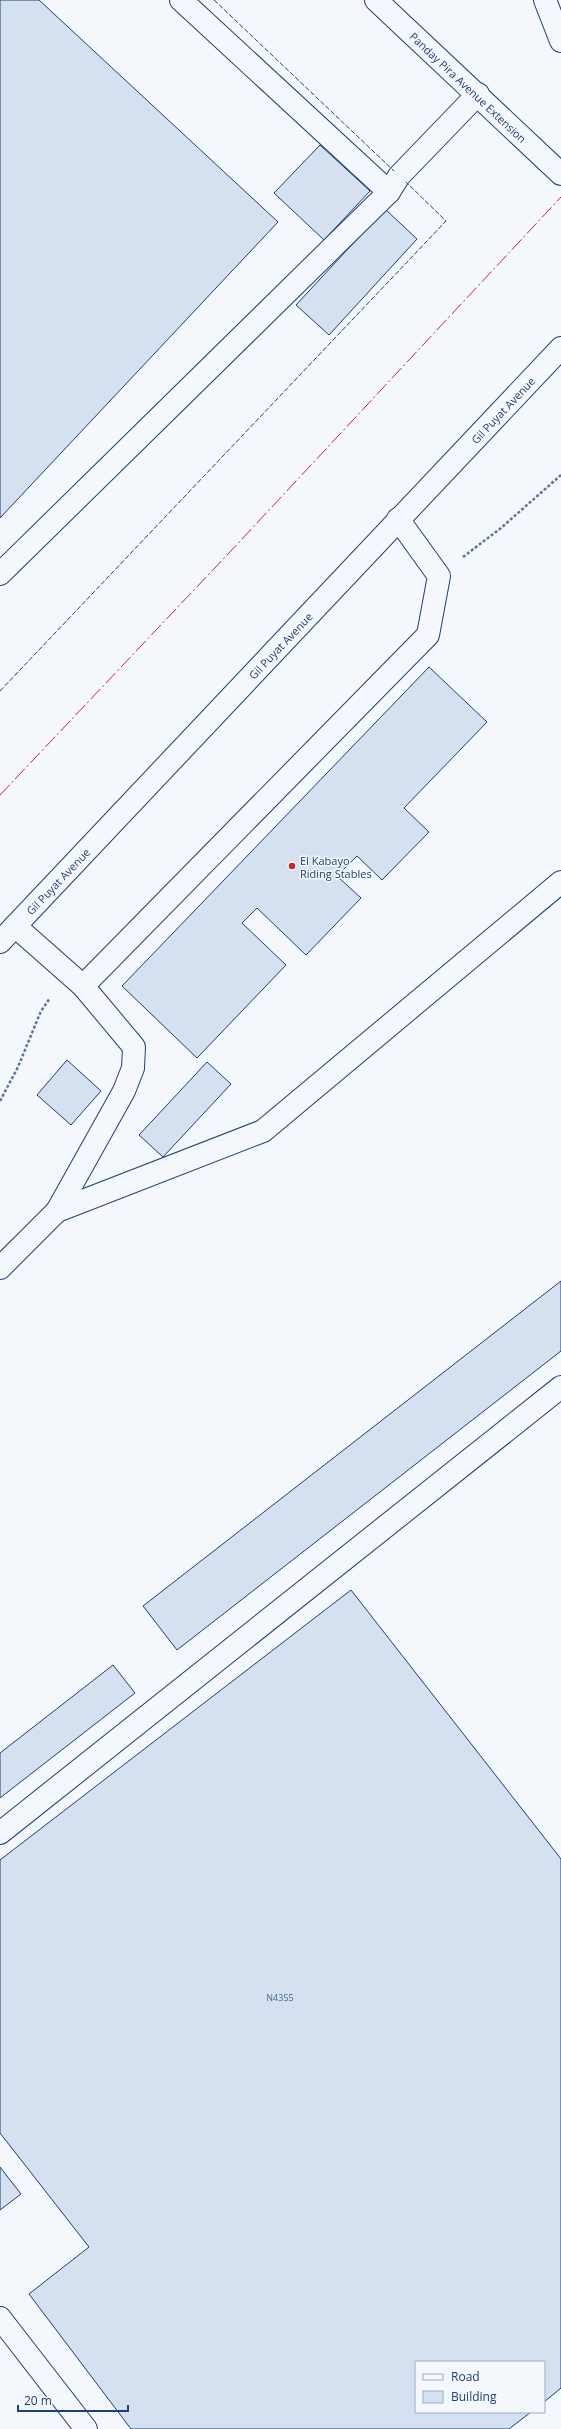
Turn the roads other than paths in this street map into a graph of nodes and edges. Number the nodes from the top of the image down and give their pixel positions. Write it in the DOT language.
graph roads {
  1 [pos="181,0"];
  2 [pos="376,0"];
  3 [pos="544,0"];
  4 [pos="561,41"];
  5 [pos="478,94"];
  6 [pos="561,174"];
  7 [pos="389,192"];
  8 [pos="561,348"];
  9 [pos="398,519"];
  10 [pos="0,574"];
  11 [pos="561,882"];
  12 [pos="15,926"];
  13 [pos="0,942"];
  14 [pos="76,980"];
  15 [pos="57,1211"];
  16 [pos="0,1268"];
  17 [pos="561,1386"];
  18 [pos="0,1833"];
  19 [pos="0,2318"];
  20 [pos="86,2429"];
  1 -- 7 [label="main road"];
  2 -- 5 [label="main road, Panday Pira Avenue Extension"];
  3 -- 4 [label="main road"];
  5 -- 6 [label="main road, Panday Pira Avenue Extension"];
  5 -- 7 [label="main road"];
  7 -- 10 [label="main road"];
  8 -- 9 [label="main road, Gil Puyat Avenue"];
  9 -- 12 [label="main road, Gil Puyat Avenue"];
  9 -- 14 [label="main road"];
  11 -- 15 [label="main road"];
  12 -- 13 [label="main road, Gil Puyat Avenue"];
  12 -- 14 [label="main road"];
  14 -- 15 [label="main road"];
  15 -- 16 [label="main road"];
  17 -- 18 [label="main road"];
  19 -- 20 [label="main road"];
}
